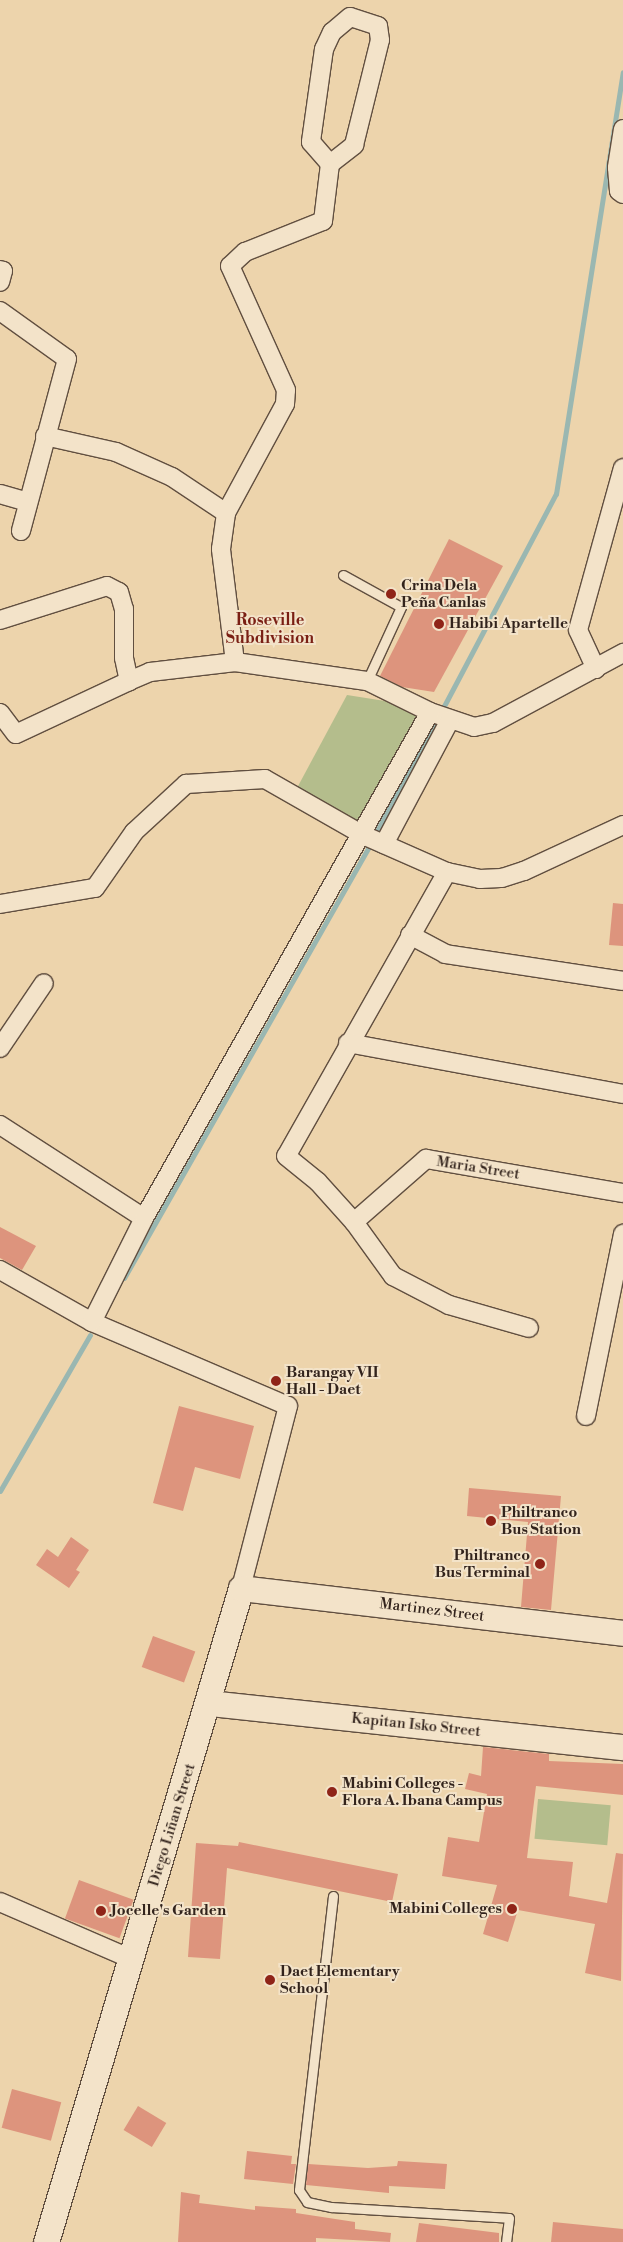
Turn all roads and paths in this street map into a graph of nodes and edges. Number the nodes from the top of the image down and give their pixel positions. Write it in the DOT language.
graph roads {
  1 [pos="623,129"];
  2 [pos="330,164"];
  3 [pos="623,194"];
  4 [pos="0,270"];
  5 [pos="0,282"];
  6 [pos="0,311"];
  7 [pos="45,436"];
  8 [pos="623,468"];
  9 [pos="0,494"];
  10 [pos="28,502"];
  11 [pos="226,513"];
  12 [pos="21,531"];
  13 [pos="343,575"];
  14 [pos="0,620"];
  15 [pos="623,653"];
  16 [pos="235,662"];
  17 [pos="596,669"];
  18 [pos="129,681"];
  19 [pos="367,681"];
  20 [pos="430,712"];
  21 [pos="0,713"];
  22 [pos="450,720"];
  23 [pos="623,824"];
  24 [pos="363,835"];
  25 [pos="384,844"];
  26 [pos="447,872"];
  27 [pos="0,904"];
  28 [pos="410,935"];
  29 [pos="623,981"];
  30 [pos="44,983"];
  31 [pos="348,1043"];
  32 [pos="0,1048"];
  33 [pos="623,1094"];
  34 [pos="0,1125"];
  35 [pos="623,1193"];
  36 [pos="144,1218"];
  37 [pos="354,1222"];
  38 [pos="623,1234"];
  39 [pos="0,1270"];
  40 [pos="92,1322"];
  41 [pos="529,1328"];
  42 [pos="586,1416"];
  43 [pos="241,1588"];
  44 [pos="623,1632"];
  45 [pos="209,1703"];
  46 [pos="623,1747"];
  47 [pos="333,1896"];
  48 [pos="0,1902"];
  49 [pos="131,1959"];
  50 [pos="46,2242"];
  51 [pos="506,2242"];
  1 -- 3 [label="street"];
  2 -- 2 [label="street"];
  2 -- 11 [label="street"];
  4 -- 5 [label="street"];
  6 -- 7 [label="street"];
  7 -- 10 [label="street"];
  7 -- 11 [label="street"];
  8 -- 17 [label="street"];
  9 -- 10 [label="street"];
  10 -- 12 [label="street"];
  11 -- 16 [label="street"];
  13 -- 19 [label="lane"];
  14 -- 18 [label="street"];
  15 -- 17 [label="street"];
  16 -- 18 [label="street"];
  16 -- 19 [label="street"];
  17 -- 22 [label="street"];
  18 -- 21 [label="street"];
  19 -- 20 [label="street"];
  20 -- 22 [label="street"];
  20 -- 24 [label="street"];
  22 -- 25 [label="street"];
  23 -- 26 [label="street"];
  24 -- 25 [label="street"];
  24 -- 27 [label="street"];
  24 -- 36 [label="street"];
  25 -- 26 [label="street"];
  26 -- 28 [label="street"];
  28 -- 29 [label="street"];
  28 -- 31 [label="street"];
  30 -- 32 [label="street"];
  31 -- 33 [label="street"];
  31 -- 37 [label="street"];
  34 -- 36 [label="street"];
  35 -- 37 [label="street, Maria Street"];
  36 -- 40 [label="street"];
  37 -- 41 [label="street"];
  38 -- 42 [label="street"];
  39 -- 40 [label="street"];
  40 -- 43 [label="street, Diego Liñan Street"];
  43 -- 44 [label="street, Martinez Street"];
  43 -- 45 [label="street, Diego Liñan Street"];
  45 -- 46 [label="street, Kapitan Isko Street"];
  45 -- 49 [label="street, Diego Liñan Street"];
  47 -- 51 [label="lane"];
  48 -- 49 [label="street"];
  49 -- 50 [label="street, Diego Liñan Street"];
}
